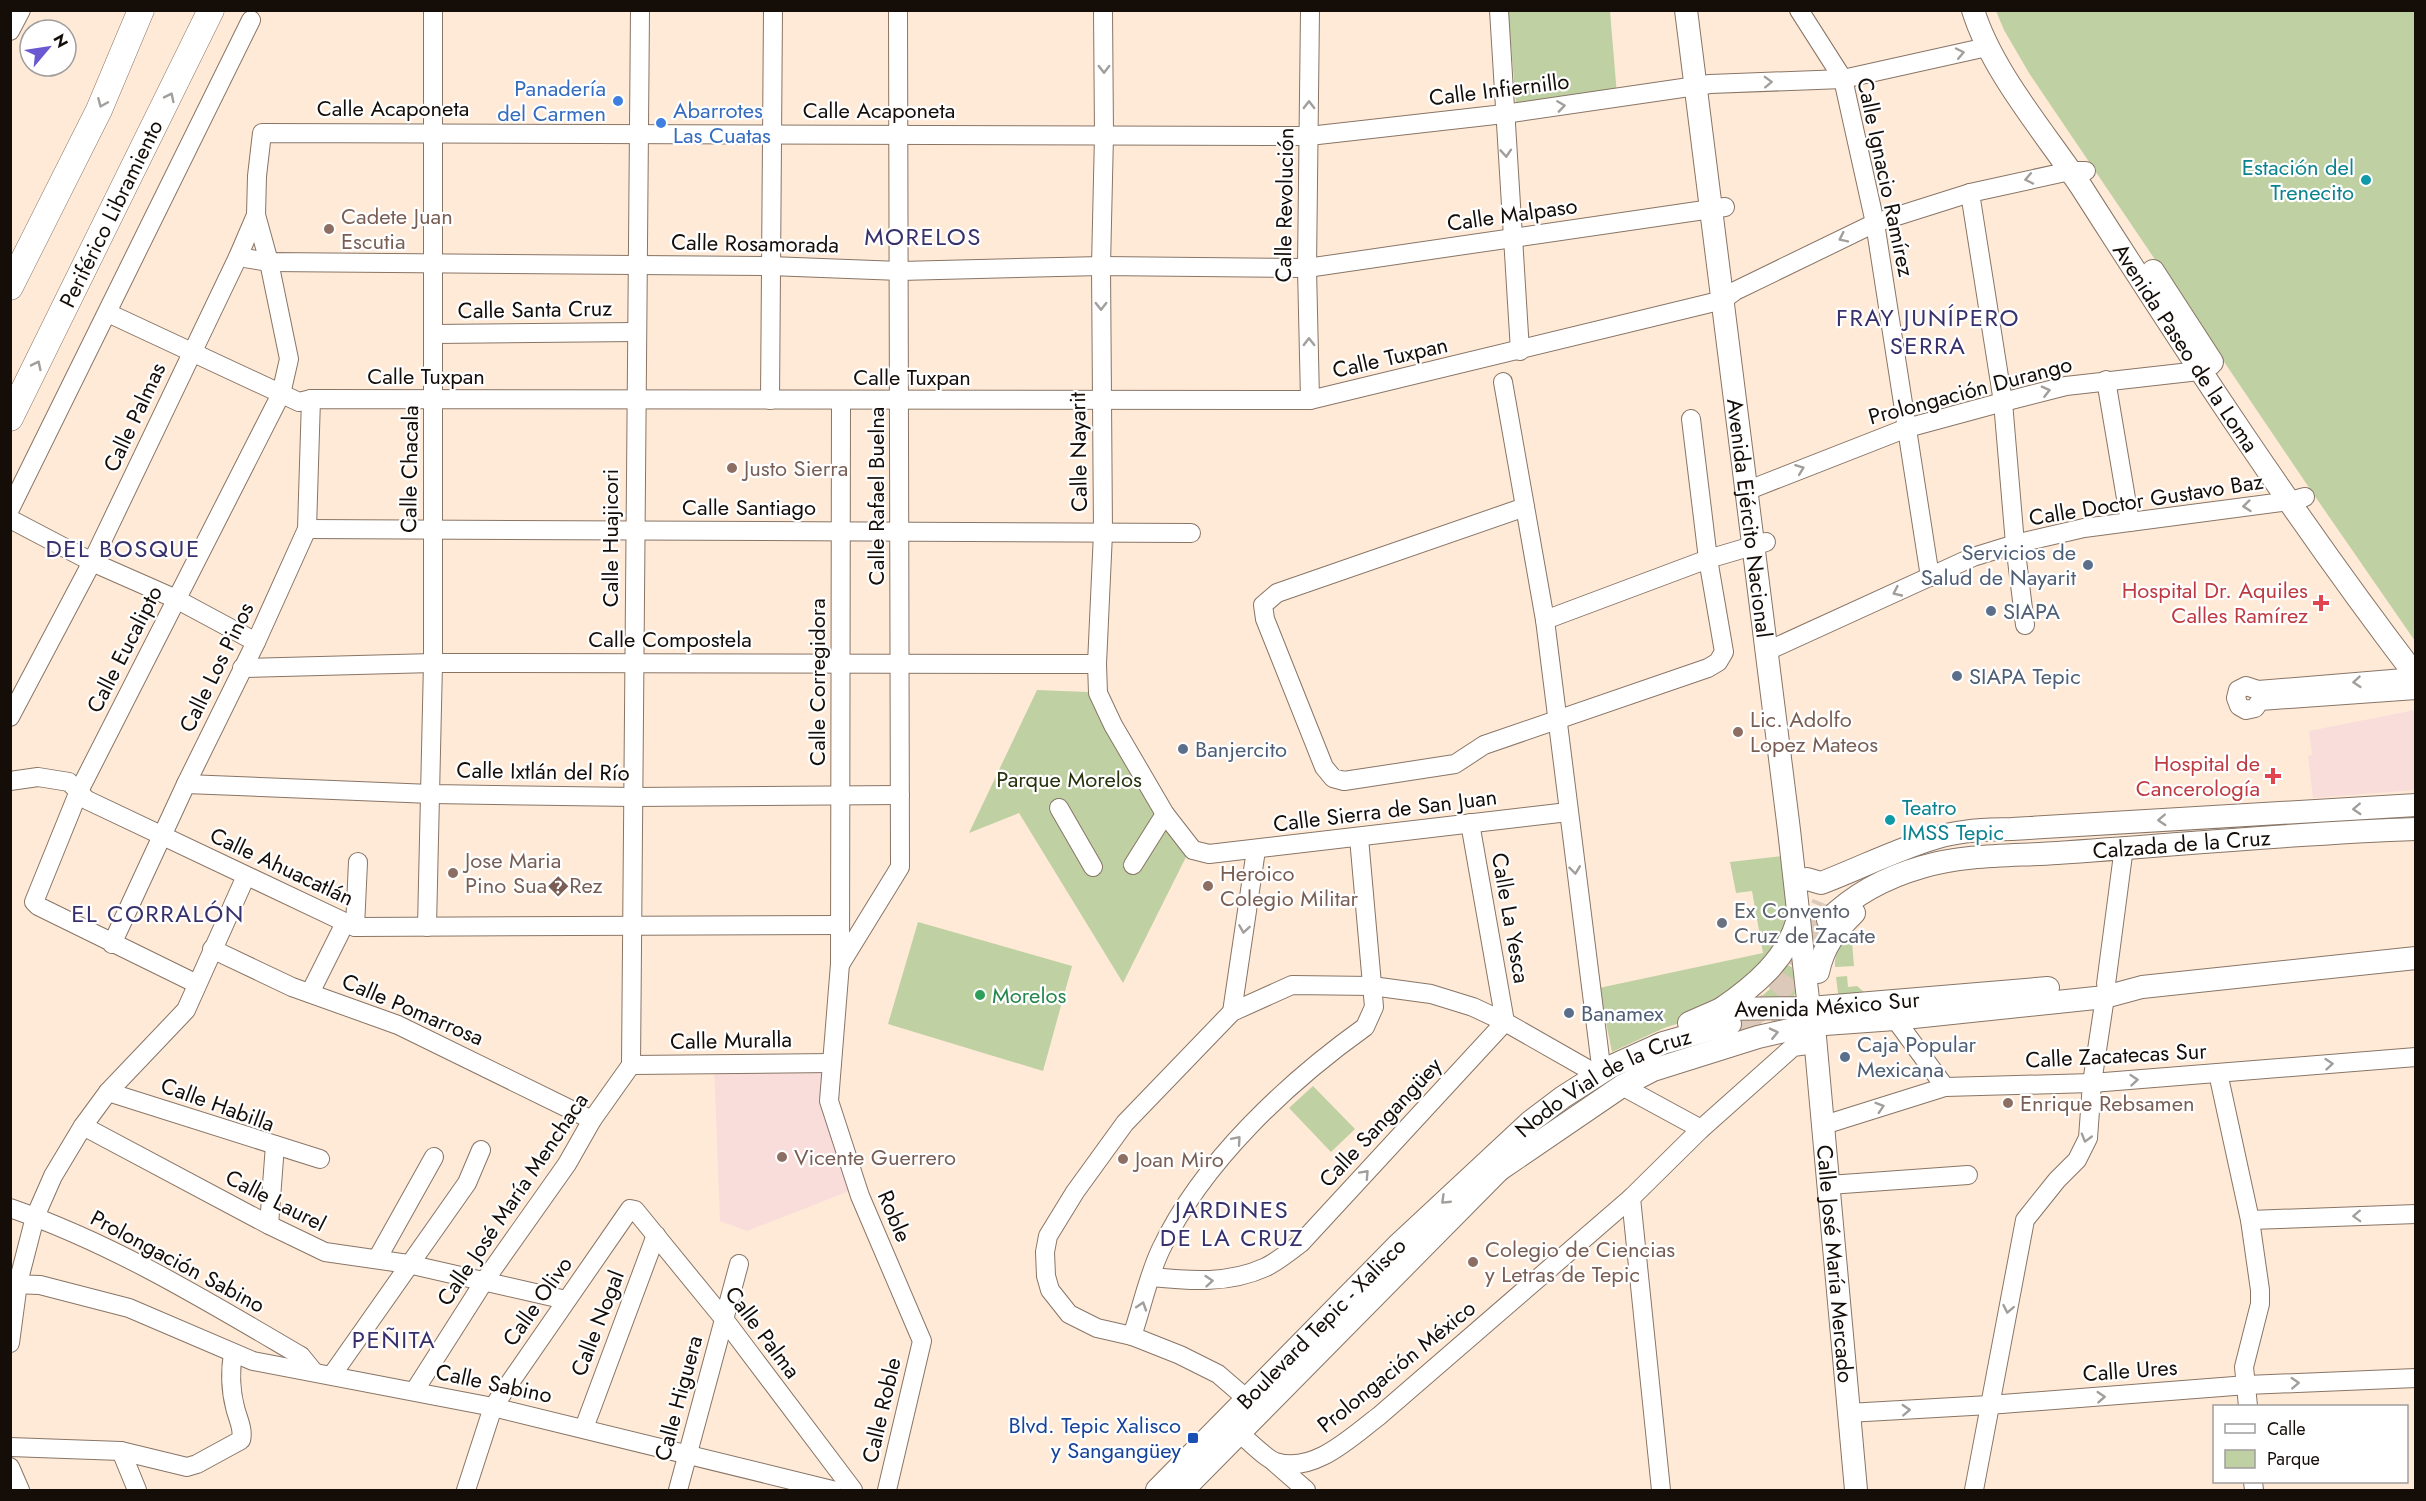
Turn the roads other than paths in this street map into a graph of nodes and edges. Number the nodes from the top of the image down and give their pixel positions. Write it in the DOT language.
graph roads {
  1 [pos="21,10"];
  2 [pos="211,10"];
  3 [pos="433,10"];
  4 [pos="640,10"];
  5 [pos="773,10"];
  6 [pos="898,10"];
  7 [pos="1103,10"];
  8 [pos="1310,10"];
  9 [pos="1499,10"];
  10 [pos="1686,10"];
  11 [pos="1700,10"];
  12 [pos="1799,10"];
  13 [pos="1973,10"];
  14 [pos="1988,10"];
  15 [pos="138,14"];
  16 [pos="251,20"];
  17 [pos="10,31"];
  18 [pos="1987,47"];
  19 [pos="1843,79"];
  20 [pos="1702,86"];
  21 [pos="1503,114"];
  22 [pos="268,132"];
  23 [pos="434,133"];
  24 [pos="640,133"];
  25 [pos="772,134"];
  26 [pos="898,134"];
  27 [pos="1104,135"];
  28 [pos="1309,136"];
  29 [pos="2078,171"];
  30 [pos="1970,193"];
  31 [pos="1717,208"];
  32 [pos="256,215"];
  33 [pos="1875,223"];
  34 [pos="1512,238"];
  35 [pos="238,257"];
  36 [pos="269,262"];
  37 [pos="434,263"];
  38 [pos="637,266"];
  39 [pos="770,266"];
  40 [pos="1101,266"];
  41 [pos="1307,268"];
  42 [pos="900,271"];
  43 [pos="10,287"];
  44 [pos="1729,296"];
  45 [pos="108,313"];
  46 [pos="636,332"];
  47 [pos="434,334"];
  48 [pos="1520,351"];
  49 [pos="192,352"];
  50 [pos="2207,368"];
  51 [pos="2106,380"];
  52 [pos="1503,382"];
  53 [pos="281,394"];
  54 [pos="311,399"];
  55 [pos="635,399"];
  56 [pos="770,400"];
  57 [pos="841,400"];
  58 [pos="1310,400"];
  59 [pos="434,401"];
  60 [pos="900,401"];
  61 [pos="1101,402"];
  62 [pos="2003,402"];
  63 [pos="10,418"];
  64 [pos="1691,419"];
  65 [pos="1907,428"];
  66 [pos="1753,488"];
  67 [pos="2297,499"];
  68 [pos="1525,507"];
  69 [pos="10,509"];
  70 [pos="10,519"];
  71 [pos="2130,522"];
  72 [pos="307,529"];
  73 [pos="432,530"];
  74 [pos="634,530"];
  75 [pos="841,531"];
  76 [pos="900,532"];
  77 [pos="1103,532"];
  78 [pos="1191,533"];
  79 [pos="1759,544"];
  80 [pos="2015,544"];
  81 [pos="1708,559"];
  82 [pos="92,562"];
  83 [pos="1930,577"];
  84 [pos="176,599"];
  85 [pos="1545,620"];
  86 [pos="2025,625"];
  87 [pos="256,642"];
  88 [pos="1772,650"];
  89 [pos="2415,657"];
  90 [pos="433,663"];
  91 [pos="634,663"];
  92 [pos="841,664"];
  93 [pos="900,664"];
  94 [pos="1097,664"];
  95 [pos="242,668"];
  96 [pos="2415,676"];
  97 [pos="2415,690"];
  98 [pos="10,717"];
  99 [pos="1557,720"];
  100 [pos="10,781"];
  101 [pos="186,784"];
  102 [pos="79,791"];
  103 [pos="431,794"];
  104 [pos="900,795"];
  105 [pos="841,796"];
  106 [pos="633,797"];
  107 [pos="2415,805"];
  108 [pos="1059,808"];
  109 [pos="1568,812"];
  110 [pos="1165,814"];
  111 [pos="2254,815"];
  112 [pos="1470,823"];
  113 [pos="2012,829"];
  114 [pos="2415,829"];
  115 [pos="164,836"];
  116 [pos="2258,837"];
  117 [pos="1359,838"];
  118 [pos="2124,847"];
  119 [pos="1256,850"];
  120 [pos="2057,853"];
  121 [pos="1209,854"];
  122 [pos="358,862"];
  123 [pos="1133,865"];
  124 [pos="1093,867"];
  125 [pos="246,876"];
  126 [pos="1807,879"];
  127 [pos="1799,917"];
  128 [pos="350,925"];
  129 [pos="840,925"];
  130 [pos="632,926"];
  131 [pos="427,927"];
  132 [pos="112,944"];
  133 [pos="212,949"];
  134 [pos="2415,958"];
  135 [pos="840,964"];
  136 [pos="1818,972"];
  137 [pos="197,984"];
  138 [pos="1372,986"];
  139 [pos="2142,987"];
  140 [pos="2105,991"];
  141 [pos="310,993"];
  142 [pos="1232,1012"];
  143 [pos="1903,1013"];
  144 [pos="1728,1021"];
  145 [pos="1505,1022"];
  146 [pos="1816,1024"];
  147 [pos="2415,1057"];
  148 [pos="832,1064"];
  149 [pos="631,1065"];
  150 [pos="1596,1069"];
  151 [pos="2218,1073"];
  152 [pos="2092,1083"];
  153 [pos="1622,1086"];
  154 [pos="1945,1087"];
  155 [pos="108,1092"];
  156 [pos="592,1120"];
  157 [pos="1824,1125"];
  158 [pos="83,1126"];
  159 [pos="1701,1129"];
  160 [pos="275,1145"];
  161 [pos="481,1150"];
  162 [pos="434,1156"];
  163 [pos="320,1159"];
  164 [pos="1493,1165"];
  165 [pos="1968,1175"];
  166 [pos="1829,1185"];
  167 [pos="1630,1198"];
  168 [pos="10,1208"];
  169 [pos="630,1209"];
  170 [pos="2415,1214"];
  171 [pos="35,1217"];
  172 [pos="2250,1220"];
  173 [pos="269,1225"];
  174 [pos="656,1235"];
  175 [pos="377,1259"];
  176 [pos="408,1264"];
  177 [pos="739,1264"];
  178 [pos="1151,1277"];
  179 [pos="485,1280"];
  180 [pos="14,1284"];
  181 [pos="566,1300"];
  182 [pos="724,1319"];
  183 [pos="1132,1336"];
  184 [pos="922,1341"];
  185 [pos="10,1343"];
  186 [pos="233,1353"];
  187 [pos="323,1373"];
  188 [pos="2415,1378"];
  189 [pos="2247,1385"];
  190 [pos="415,1390"];
  191 [pos="1247,1399"];
  192 [pos="1989,1405"];
  193 [pos="2248,1405"];
  194 [pos="493,1407"];
  195 [pos="1848,1413"];
  196 [pos="584,1428"];
  197 [pos="1239,1433"];
  198 [pos="10,1447"];
  199 [pos="122,1451"];
  200 [pos="686,1455"];
  201 [pos="1274,1462"];
  202 [pos="10,1467"];
  203 [pos="20,1491"];
  204 [pos="137,1491"];
  205 [pos="466,1491"];
  206 [pos="678,1491"];
  207 [pos="832,1491"];
  208 [pos="853,1491"];
  209 [pos="886,1491"];
  210 [pos="1157,1491"];
  211 [pos="1183,1491"];
  212 [pos="1306,1491"];
  213 [pos="1660,1491"];
  214 [pos="1856,1491"];
  215 [pos="1974,1491"];
  1 -- 17 [label="street"];
  63 -- 2 [label="highway, Periférico Libramiento, one-way"];
  3 -- 23 [label="street, Calle Chacala"];
  4 -- 24 [label="street, Calle Huajicori"];
  5 -- 25 [label="street"];
  6 -- 26 [label="street, Calle Rafael Buelna"];
  7 -- 27 [label="street, Calle Nayarit, one-way"];
  28 -- 8 [label="street, Calle Revolución, one-way"];
  9 -- 21 [label="street"];
  10 -- 20 [label="main road, Avenida Ejército Nacional"];
  11 -- 20 [label="main road, Avenida Ejército Nacional"];
  12 -- 19 [label="street, Calle Ignacio Ramírez"];
  13 -- 18 [label="main road, Avenida Paseo de la Loma"];
  14 -- 29 [label="main road, Avenida Paseo de la Loma"];
  15 -- 43 [label="highway, one-way"];
  16 -- 45 [label="street"];
  19 -- 18 [label="street, one-way"];
  18 -- 29 [label="main road, Avenida Paseo de la Loma"];
  20 -- 19 [label="street, one-way"];
  19 -- 33 [label="street, Calle Ignacio Ramírez"];
  21 -- 20 [label="street, Calle Infiernillo, one-way"];
  20 -- 31 [label="main road, Avenida Ejército Nacional"];
  21 -- 28 [label="street, Calle Infiernillo"];
  21 -- 34 [label="street, one-way"];
  22 -- 23 [label="street, Calle Acaponeta"];
  22 -- 32 [label="street, Calle Palmas"];
  23 -- 24 [label="street, Calle Acaponeta"];
  23 -- 37 [label="street, Calle Chacala"];
  24 -- 25 [label="street, Calle Acaponeta"];
  24 -- 38 [label="street, Calle Huajicori"];
  25 -- 26 [label="street, Calle Acaponeta"];
  25 -- 39 [label="street"];
  26 -- 27 [label="street, Calle Acaponeta"];
  26 -- 42 [label="street, Calle Rafael Buelna"];
  27 -- 28 [label="street, Calle Acaponeta"];
  27 -- 40 [label="street, Calle Nayarit"];
  28 -- 41 [label="street, Calle Revolución"];
  29 -- 30 [label="street, Calle Tuxpan, one-way"];
  29 -- 50 [label="main road, Avenida Paseo de la Loma"];
  30 -- 33 [label="street, Calle Tuxpan"];
  30 -- 62 [label="street"];
  31 -- 34 [label="street, Calle Malpaso"];
  31 -- 44 [label="main road, Avenida Ejército Nacional"];
  32 -- 35 [label="street, Calle Palmas"];
  32 -- 36 [label="street, Calle Eucalipto"];
  33 -- 44 [label="street, Calle Tuxpan, one-way"];
  33 -- 65 [label="street, Calle Ignacio Ramírez"];
  34 -- 41 [label="street, Calle Malpaso"];
  34 -- 48 [label="street"];
  35 -- 36 [label="street, Calle Rosamorada"];
  35 -- 49 [label="street, Calle Palmas"];
  36 -- 37 [label="street, Calle Rosamorada"];
  36 -- 53 [label="street, Calle Eucalipto"];
  37 -- 38 [label="street, Calle Rosamorada"];
  37 -- 47 [label="street, Calle Chacala"];
  38 -- 39 [label="street, Calle Rosamorada"];
  38 -- 46 [label="street, Calle Huajicori"];
  39 -- 42 [label="street, Calle Rosamorada"];
  39 -- 56 [label="street"];
  40 -- 41 [label="street, Calle Rosamorada"];
  40 -- 42 [label="street, Calle Rosamorada"];
  40 -- 61 [label="street, Calle Nayarit, one-way"];
  58 -- 41 [label="street, Calle Revolución, one-way"];
  42 -- 60 [label="street, Calle Rafael Buelna"];
  44 -- 48 [label="street, Calle Tuxpan"];
  44 -- 66 [label="main road, Avenida Ejército Nacional"];
  45 -- 49 [label="street, Calle Tuxpan"];
  45 -- 69 [label="street"];
  46 -- 47 [label="street, Calle Santa Cruz"];
  46 -- 55 [label="street, Calle Huajicori"];
  47 -- 59 [label="street, Calle Chacala"];
  48 -- 58 [label="street, Calle Tuxpan"];
  49 -- 53 [label="street, Calle Tuxpan"];
  49 -- 82 [label="street, Calle Palmas"];
  50 -- 51 [label="street, Prolongación Durango"];
  50 -- 67 [label="main road, Avenida Paseo de la Loma"];
  62 -- 51 [label="street, Prolongación Durango, one-way"];
  51 -- 71 [label="street"];
  52 -- 68 [label="street"];
  53 -- 54 [label="street, Calle Tuxpan"];
  53 -- 84 [label="street, Calle Eucalipto"];
  54 -- 59 [label="street, Calle Tuxpan"];
  54 -- 72 [label="street, Calle Los Pinos"];
  55 -- 56 [label="street, Calle Tuxpan"];
  55 -- 59 [label="street, Calle Tuxpan"];
  55 -- 74 [label="street, Calle Huajicori"];
  56 -- 57 [label="street, Calle Tuxpan"];
  57 -- 60 [label="street, Calle Tuxpan"];
  57 -- 75 [label="street, Calle Corregidora"];
  58 -- 61 [label="street, Calle Tuxpan"];
  59 -- 73 [label="street, Calle Chacala"];
  60 -- 61 [label="street, Calle Tuxpan"];
  60 -- 76 [label="street, Calle Rafael Buelna"];
  61 -- 77 [label="street, Calle Nayarit"];
  62 -- 65 [label="street, Prolongación Durango"];
  62 -- 80 [label="street"];
  64 -- 81 [label="street"];
  66 -- 65 [label="street, Prolongación Durango, one-way"];
  65 -- 83 [label="street, Calle Ignacio Ramírez"];
  66 -- 79 [label="main road, Avenida Ejército Nacional"];
  67 -- 71 [label="street, Calle Doctor Gustavo Baz, one-way"];
  67 -- 89 [label="main road, Avenida Paseo de la Loma"];
  67 -- 96 [label="main road, Avenida Paseo de la Loma"];
  68 -- 85 [label="street"];
  68 -- 99 [label="street"];
  70 -- 82 [label="street"];
  71 -- 80 [label="street, Calle Doctor Gustavo Baz"];
  72 -- 73 [label="street, Calle Santiago"];
  72 -- 87 [label="street, Calle Los Pinos"];
  73 -- 74 [label="street, Calle Santiago"];
  73 -- 90 [label="street, Calle Chacala"];
  74 -- 75 [label="street, Calle Santiago"];
  74 -- 91 [label="street, Calle Huajicori"];
  75 -- 76 [label="street, Calle Santiago"];
  75 -- 92 [label="street, Calle Corregidora"];
  76 -- 77 [label="street, Calle Santiago"];
  76 -- 93 [label="street, Calle Rafael Buelna"];
  77 -- 78 [label="street, Calle Santiago"];
  77 -- 94 [label="street, Calle Nayarit"];
  79 -- 81 [label="street"];
  79 -- 88 [label="main road, Avenida Ejército Nacional"];
  80 -- 83 [label="street, Calle Doctor Gustavo Baz"];
  80 -- 86 [label="street"];
  81 -- 85 [label="street"];
  81 -- 99 [label="street"];
  82 -- 84 [label="street"];
  82 -- 98 [label="street, Calle Palmas"];
  83 -- 88 [label="street, Calle Doctor Gustavo Baz, one-way"];
  84 -- 87 [label="street"];
  84 -- 102 [label="street, Calle Eucalipto"];
  85 -- 99 [label="street"];
  87 -- 95 [label="street, Calle Los Pinos"];
  88 -- 126 [label="main road, Avenida Ejército Nacional"];
  88 -- 127 [label="main road, Avenida Ejército Nacional"];
  90 -- 91 [label="street, Calle Compostela"];
  90 -- 95 [label="street, Calle Compostela"];
  90 -- 103 [label="street, Calle Chacala"];
  91 -- 92 [label="street, Calle Compostela"];
  91 -- 106 [label="street, Calle Huajicori"];
  92 -- 93 [label="street, Calle Compostela"];
  92 -- 105 [label="street, Calle Corregidora"];
  93 -- 94 [label="street, Calle Compostela"];
  93 -- 104 [label="street, Calle Rafael Buelna"];
  94 -- 110 [label="street, Calle Nayarit"];
  95 -- 101 [label="street, Calle Los Pinos"];
  96 -- 97 [label="street, one-way"];
  99 -- 109 [label="street"];
  100 -- 102 [label="street, Calle Ahuacatlán"];
  101 -- 103 [label="street, Calle Ixtlán del Río"];
  101 -- 115 [label="street, Calle Los Pinos"];
  102 -- 115 [label="street, Calle Ahuacatlán"];
  102 -- 132 [label="street, Calle Eucalipto"];
  103 -- 106 [label="street, Calle Ixtlán del Río"];
  103 -- 131 [label="street, Calle Chacala"];
  104 -- 105 [label="street, Calle Ixtlán del Río"];
  104 -- 135 [label="street, Calle Rafael Buelna"];
  105 -- 106 [label="street, Calle Ixtlán del Río"];
  105 -- 129 [label="street, Calle Corregidora"];
  106 -- 130 [label="street, Calle Huajicori"];
  107 -- 111 [label="main road, Calzada de la Cruz, one-way"];
  108 -- 124 [label="street"];
  109 -- 112 [label="street, Calle Sierra de San Juan"];
  109 -- 150 [label="street, one-way"];
  110 -- 121 [label="street, Calle Nayarit"];
  110 -- 123 [label="street"];
  111 -- 113 [label="main road, Calzada de la Cruz, one-way"];
  111 -- 116 [label="main road"];
  112 -- 117 [label="street, Calle Sierra de San Juan"];
  112 -- 145 [label="street, Calle La Yesca"];
  113 -- 120 [label="main road, Calzada de la Cruz"];
  113 -- 126 [label="main road"];
  114 -- 116 [label="main road, Calzada de la Cruz"];
  115 -- 125 [label="street, Calle Ahuacatlán"];
  115 -- 132 [label="street, Calle Los Pinos"];
  116 -- 118 [label="main road, Calzada de la Cruz"];
  117 -- 119 [label="street, Calle Sierra de San Juan"];
  117 -- 138 [label="street"];
  118 -- 120 [label="main road, Calzada de la Cruz"];
  118 -- 140 [label="street"];
  119 -- 121 [label="street, Calle Sierra de San Juan"];
  119 -- 142 [label="street, one-way"];
  120 -- 136 [label="main road"];
  122 -- 128 [label="street"];
  125 -- 128 [label="street, Calle Ahuacatlán"];
  125 -- 133 [label="street"];
  126 -- 136 [label="main road, Avenida Ejército Nacional"];
  127 -- 144 [label="main road"];
  127 -- 146 [label="main road, Avenida Ejército Nacional"];
  128 -- 131 [label="street, Calle Ahuacatlán"];
  128 -- 141 [label="street"];
  129 -- 130 [label="street, Calle Ahuacatlán"];
  129 -- 135 [label="street, Calle Corregidora"];
  130 -- 131 [label="street, Calle Ahuacatlán"];
  130 -- 149 [label="street, Calle Huajicori"];
  132 -- 137 [label="street"];
  133 -- 137 [label="street"];
  133 -- 141 [label="street, Calle Pomarrosa"];
  134 -- 139 [label="main road, Avenida México Sur"];
  135 -- 148 [label="street, Roble"];
  136 -- 146 [label="main road, Avenida Ejército Nacional"];
  137 -- 155 [label="street"];
  138 -- 142 [label="street"];
  138 -- 145 [label="street"];
  178 -- 138 [label="street, one-way"];
  139 -- 140 [label="main road, Avenida México Sur"];
  139 -- 143 [label="main road"];
  140 -- 143 [label="main road, Avenida México Sur"];
  140 -- 146 [label="main road, Avenida México Sur"];
  140 -- 152 [label="street"];
  141 -- 156 [label="street, Calle Pomarrosa"];
  142 -- 183 [label="street"];
  143 -- 146 [label="main road, Avenida México Sur"];
  143 -- 154 [label="street"];
  144 -- 146 [label="main road, Avenida México Sur"];
  144 -- 150 [label="main road, Avenida México Sur"];
  144 -- 164 [label="main road, Nodo Vial de la Cruz"];
  145 -- 150 [label="street"];
  178 -- 145 [label="street, Calle Sangangüey, one-way"];
  153 -- 146 [label="main road, Avenida México Sur, one-way"];
  146 -- 157 [label="main road, Calle José María Mercado"];
  146 -- 159 [label="street, Prolongación México"];
  151 -- 147 [label="street, Calle Zacatecas Sur, one-way"];
  148 -- 149 [label="street, Calle Muralla"];
  148 -- 184 [label="street, Roble"];
  149 -- 156 [label="street, Calle José María Menchaca"];
  150 -- 164 [label="main road, Avenida México Sur"];
  152 -- 151 [label="street, Calle Zacatecas Sur, one-way"];
  151 -- 172 [label="street"];
  152 -- 154 [label="street, Calle Zacatecas Sur"];
  152 -- 192 [label="street, one-way"];
  153 -- 159 [label="street"];
  153 -- 164 [label="main road, Avenida México Sur"];
  157 -- 154 [label="street, Calle Zacatecas Sur, one-way"];
  155 -- 158 [label="street"];
  155 -- 160 [label="street, Calle Habilla"];
  156 -- 179 [label="street, Calle José María Menchaca"];
  157 -- 166 [label="main road, Calle José María Mercado"];
  158 -- 171 [label="street"];
  158 -- 173 [label="street, Calle Laurel"];
  159 -- 167 [label="street, Prolongación México"];
  160 -- 163 [label="street"];
  160 -- 173 [label="street, Calle Habilla"];
  161 -- 176 [label="street"];
  162 -- 175 [label="street"];
  164 -- 191 [label="main road, Boulevard Tepic - Xalisco, one-way"];
  164 -- 197 [label="main road, Boulevard Tepic - Xalisco"];
  165 -- 166 [label="street"];
  166 -- 195 [label="main road, Calle José María Mercado"];
  167 -- 201 [label="street, Prolongación México"];
  167 -- 213 [label="street"];
  168 -- 171 [label="street, Prolongación Sabino"];
  169 -- 174 [label="street, Calle Palma"];
  169 -- 181 [label="street, Calle Olivo"];
  170 -- 172 [label="street, one-way"];
  171 -- 180 [label="street"];
  171 -- 187 [label="street, Prolongación Sabino"];
  172 -- 189 [label="street"];
  173 -- 175 [label="street, Calle Laurel"];
  174 -- 182 [label="street, Calle Palma"];
  174 -- 196 [label="street, Calle Nogal"];
  175 -- 176 [label="street, Calle Laurel"];
  176 -- 179 [label="street, Calle Laurel"];
  176 -- 187 [label="street"];
  177 -- 182 [label="street, Calle Higuera"];
  183 -- 178 [label="street, one-way"];
  179 -- 181 [label="street, Calle Laurel"];
  179 -- 190 [label="street, Calle José María Menchaca"];
  180 -- 185 [label="street"];
  180 -- 186 [label="street, Calle Sabino"];
  181 -- 194 [label="street, Calle Olivo"];
  182 -- 200 [label="street, Calle Higuera"];
  182 -- 208 [label="street, Calle Palma"];
  183 -- 191 [label="street"];
  184 -- 209 [label="street, Calle Roble"];
  186 -- 187 [label="street, Calle Sabino"];
  186 -- 199 [label="street"];
  187 -- 190 [label="street, Calle Sabino"];
  189 -- 188 [label="street, Calle Ures, one-way"];
  192 -- 189 [label="street, Calle Ures, one-way"];
  189 -- 193 [label="street"];
  190 -- 194 [label="street, Calle Sabino"];
  191 -- 197 [label="street"];
  191 -- 210 [label="main road, Boulevard Tepic - Xalisco"];
  195 -- 192 [label="street, Calle Ures, one-way"];
  192 -- 215 [label="street"];
  194 -- 196 [label="street, Calle Sabino"];
  194 -- 205 [label="street, Calle Olivo"];
  195 -- 214 [label="main road, Calle José María Mercado"];
  196 -- 200 [label="street, Calle Sabino"];
  197 -- 201 [label="street"];
  197 -- 211 [label="main road, Boulevard Tepic - Xalisco"];
  198 -- 199 [label="street"];
  199 -- 204 [label="street"];
  200 -- 206 [label="street, Calle Higuera"];
  200 -- 207 [label="street, Calle Sabino"];
  201 -- 212 [label="street"];
  202 -- 203 [label="street"];
}
